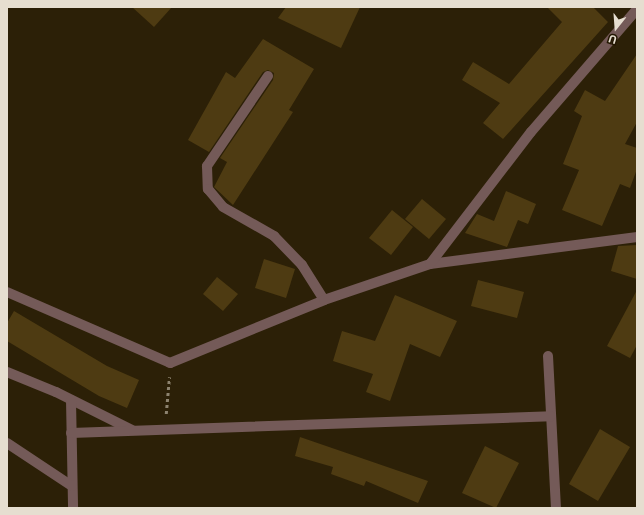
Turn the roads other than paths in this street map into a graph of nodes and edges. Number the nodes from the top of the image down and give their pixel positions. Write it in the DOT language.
graph roads {
  1 [pos="637,9"];
  2 [pos="268,76"];
  3 [pos="637,237"];
  4 [pos="430,264"];
  5 [pos="7,292"];
  6 [pos="324,300"];
  7 [pos="548,356"];
  8 [pos="7,372"];
  9 [pos="71,400"];
  10 [pos="551,416"];
  11 [pos="132,430"];
  12 [pos="71,433"];
  13 [pos="7,443"];
  14 [pos="72,486"];
  15 [pos="73,508"];
  16 [pos="556,508"];
  1 -- 4 [label="street"];
  2 -- 6 [label="street"];
  3 -- 4 [label="street"];
  4 -- 6 [label="street"];
  5 -- 6 [label="street"];
  7 -- 10 [label="street"];
  8 -- 9 [label="street"];
  9 -- 11 [label="street"];
  9 -- 12 [label="street"];
  10 -- 11 [label="street"];
  10 -- 16 [label="street"];
  11 -- 12 [label="street"];
  12 -- 14 [label="street"];
  13 -- 14 [label="street"];
  14 -- 15 [label="street"];
}
